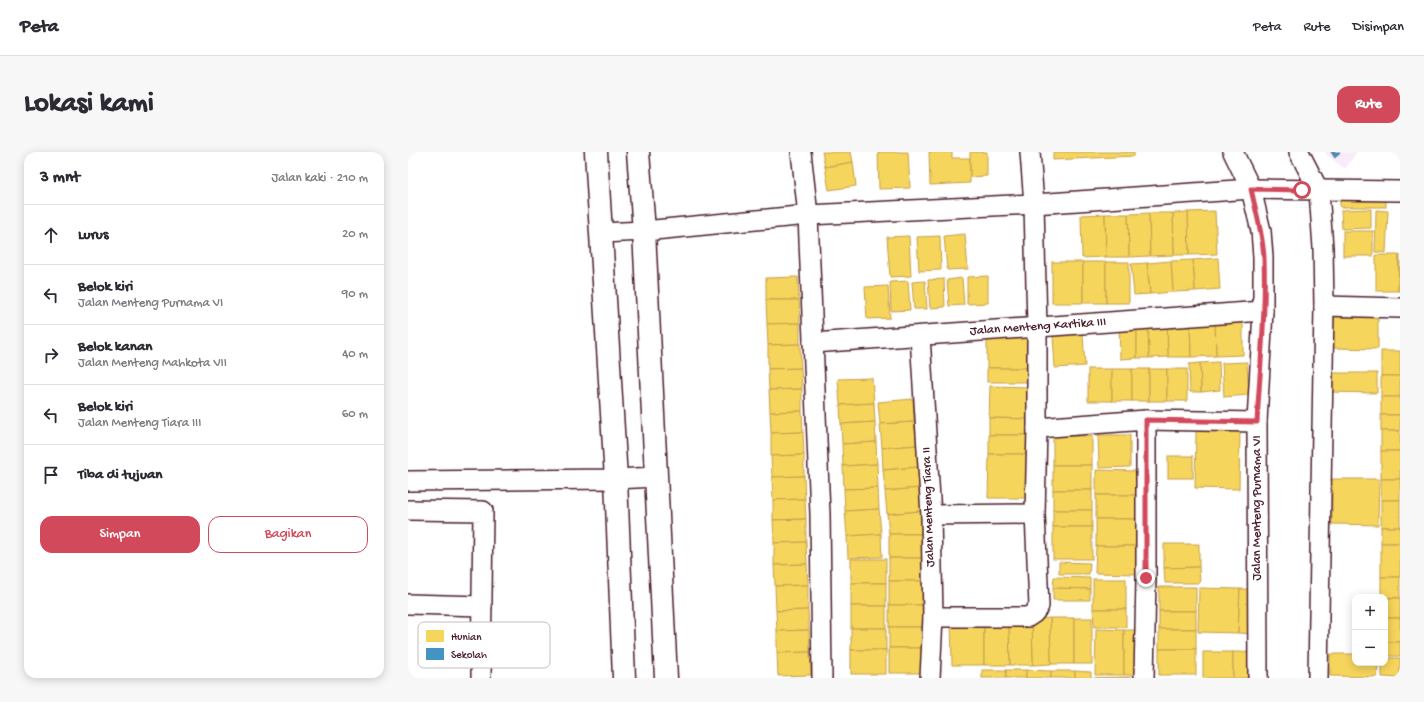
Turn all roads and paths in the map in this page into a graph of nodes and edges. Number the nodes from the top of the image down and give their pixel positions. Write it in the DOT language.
graph roads {
  1 [pos="596,152"];
  2 [pos="638,152"];
  3 [pos="802,152"];
  4 [pos="1030,152"];
  5 [pos="1233,152"];
  6 [pos="1299,152"];
  7 [pos="1258,190"];
  8 [pos="1311,191"];
  9 [pos="1400,191"];
  10 [pos="1034,204"];
  11 [pos="808,215"];
  12 [pos="644,230"];
  13 [pos="601,233"];
  14 [pos="1324,306"];
  15 [pos="1400,308"];
  16 [pos="1264,311"];
  17 [pos="1037,327"];
  18 [pos="920,336"];
  19 [pos="813,343"];
  20 [pos="1146,420"];
  21 [pos="1257,422"];
  22 [pos="1037,428"];
  23 [pos="656,477"];
  24 [pos="616,479"];
  25 [pos="408,481"];
  26 [pos="408,510"];
  27 [pos="1035,514"];
  28 [pos="931,515"];
  29 [pos="408,604"];
  30 [pos="482,606"];
  31 [pos="933,617"];
  32 [pos="482,622"];
  33 [pos="481,668"];
  34 [pos="481,678"];
  35 [pos="624,678"];
  36 [pos="666,678"];
  37 [pos="822,678"];
  38 [pos="930,678"];
  39 [pos="1144,678"];
  40 [pos="1258,678"];
  41 [pos="1318,678"];
  1 -- 13 [label="street"];
  2 -- 12 [label="street"];
  3 -- 11 [label="street"];
  4 -- 10 [label="street"];
  5 -- 7 [label="street, Jalan Menteng Purnama VI"];
  6 -- 8 [label="street"];
  7 -- 8 [label="street"];
  7 -- 10 [label="street"];
  7 -- 16 [label="street, Jalan Menteng Purnama VI"];
  8 -- 9 [label="street"];
  8 -- 14 [label="street"];
  10 -- 11 [label="street"];
  10 -- 17 [label="street"];
  11 -- 12 [label="street"];
  11 -- 19 [label="street"];
  12 -- 13 [label="street"];
  12 -- 23 [label="street"];
  13 -- 24 [label="street"];
  14 -- 15 [label="street"];
  14 -- 41 [label="street"];
  16 -- 17 [label="street, Jalan Menteng Kartika III"];
  16 -- 21 [label="street, Jalan Menteng Purnama VI"];
  17 -- 18 [label="street, Jalan Menteng Kartika III"];
  17 -- 22 [label="street"];
  18 -- 19 [label="street, Jalan Menteng Kartika III"];
  18 -- 28 [label="street, Jalan Menteng Tiara II"];
  19 -- 37 [label="street"];
  20 -- 21 [label="street"];
  20 -- 22 [label="street"];
  20 -- 39 [label="street"];
  21 -- 40 [label="street, Jalan Menteng Purnama VI"];
  22 -- 27 [label="street"];
  23 -- 24 [label="street"];
  23 -- 36 [label="street"];
  24 -- 25 [label="street"];
  24 -- 35 [label="street"];
  26 -- 30 [label="street"];
  27 -- 28 [label="street"];
  27 -- 31 [label="street"];
  28 -- 31 [label="street, Jalan Menteng Tiara II"];
  29 -- 30 [label="street"];
  30 -- 32 [label="street"];
  31 -- 38 [label="street, Jalan Menteng Tiara II"];
  33 -- 34 [label="street"];
}
